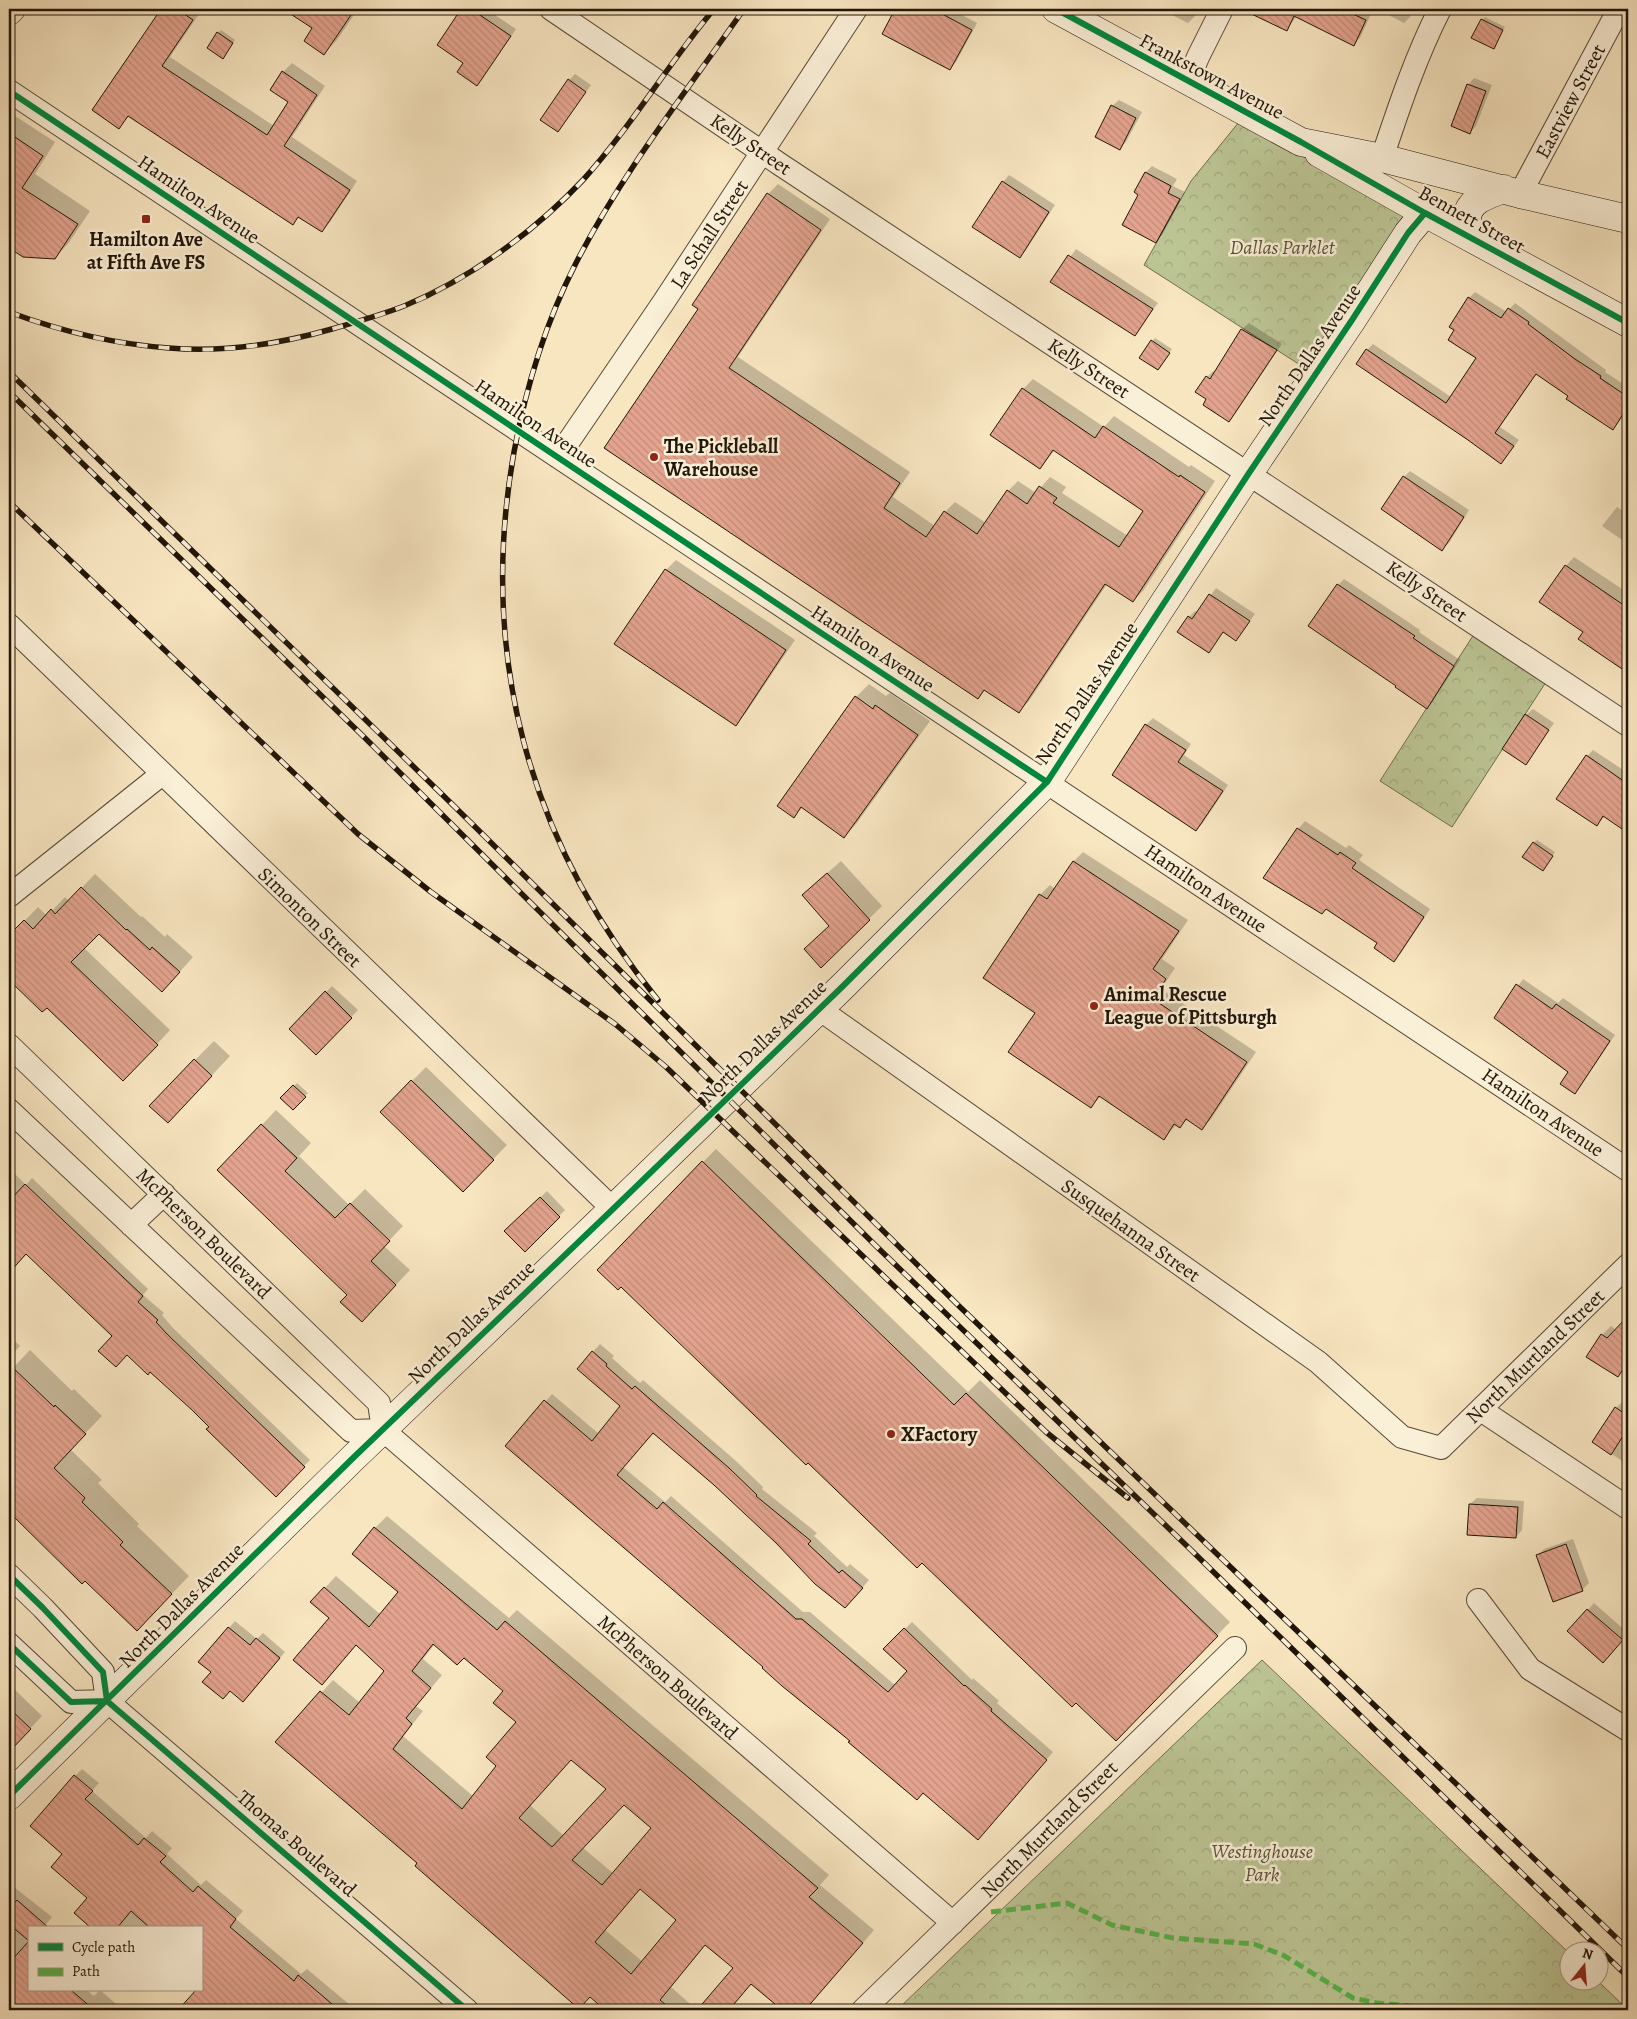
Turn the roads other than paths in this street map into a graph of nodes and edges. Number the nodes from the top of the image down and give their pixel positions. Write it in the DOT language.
graph roads {
  1 [pos="551,9"];
  2 [pos="856,9"];
  3 [pos="1056,9"];
  4 [pos="1222,9"];
  5 [pos="1440,9"];
  6 [pos="1619,9"];
  7 [pos="1188,81"];
  8 [pos="9,91"];
  9 [pos="1301,142"];
  10 [pos="762,152"];
  11 [pos="1382,158"];
  12 [pos="1428,169"];
  13 [pos="1512,191"];
  14 [pos="1425,213"];
  15 [pos="1628,219"];
  16 [pos="1471,238"];
  17 [pos="1628,323"];
  18 [pos="558,457"];
  19 [pos="1249,473"];
  20 [pos="9,625"];
  21 [pos="1628,725"];
  22 [pos="162,774"];
  23 [pos="1046,782"];
  24 [pos="9,896"];
  25 [pos="819,1009"];
  26 [pos="9,1045"];
  27 [pos="9,1110"];
  28 [pos="1628,1170"];
  29 [pos="164,1194"];
  30 [pos="613,1209"];
  31 [pos="131,1225"];
  32 [pos="1628,1265"];
  33 [pos="1481,1410"];
  34 [pos="383,1430"];
  35 [pos="1441,1448"];
  36 [pos="1628,1508"];
  37 [pos="9,1575"];
  38 [pos="1478,1600"];
  39 [pos="9,1644"];
  40 [pos="1235,1648"];
  41 [pos="107,1701"];
  42 [pos="1628,1730"];
  43 [pos="9,1796"];
  44 [pos="953,1923"];
  45 [pos="467,2010"];
  46 [pos="864,2010"];
  1 -- 10 [label="street, Kelly Street"];
  2 -- 10 [label="street, La Schall Street"];
  3 -- 7 [label="main road, Frankstown Avenue"];
  4 -- 7 [label="street"];
  5 -- 11 [label="street"];
  6 -- 13 [label="street, Eastview Street"];
  7 -- 9 [label="main road, Frankstown Avenue"];
  8 -- 18 [label="street, Hamilton Avenue"];
  9 -- 11 [label="main road, Frankstown Avenue"];
  9 -- 14 [label="main road, Bennett Street"];
  10 -- 18 [label="street, La Schall Street"];
  10 -- 19 [label="street, Kelly Street"];
  11 -- 12 [label="main road, Frankstown Avenue"];
  12 -- 13 [label="main road, Frankstown Avenue"];
  12 -- 14 [label="main road"];
  13 -- 15 [label="main road, Frankstown Avenue"];
  13 -- 16 [label="main road"];
  14 -- 16 [label="main road, Bennett Street"];
  14 -- 19 [label="main road, North Dallas Avenue"];
  16 -- 17 [label="main road, Bennett Street"];
  18 -- 23 [label="street, Hamilton Avenue"];
  19 -- 21 [label="street, Kelly Street"];
  19 -- 23 [label="main road, North Dallas Avenue"];
  20 -- 22 [label="street, Simonton Street"];
  22 -- 24 [label="street"];
  22 -- 30 [label="street, Simonton Street"];
  23 -- 25 [label="main road, North Dallas Avenue"];
  23 -- 28 [label="street, Hamilton Avenue"];
  25 -- 30 [label="main road, North Dallas Avenue"];
  25 -- 35 [label="street, Susquehanna Street"];
  26 -- 29 [label="street, McPherson Boulevard"];
  27 -- 31 [label="street"];
  29 -- 31 [label="street"];
  29 -- 34 [label="street, McPherson Boulevard"];
  30 -- 34 [label="main road, North Dallas Avenue"];
  31 -- 34 [label="street"];
  32 -- 33 [label="street, North Murtland Street"];
  33 -- 35 [label="street, North Murtland Street"];
  33 -- 36 [label="street"];
  34 -- 41 [label="main road, North Dallas Avenue"];
  34 -- 44 [label="street, McPherson Boulevard"];
  37 -- 41 [label="street"];
  38 -- 42 [label="street"];
  39 -- 41 [label="street"];
  40 -- 44 [label="street, North Murtland Street"];
  41 -- 43 [label="main road, North Dallas Avenue"];
  41 -- 45 [label="street, Thomas Boulevard"];
  44 -- 46 [label="street, North Murtland Street"];
}
